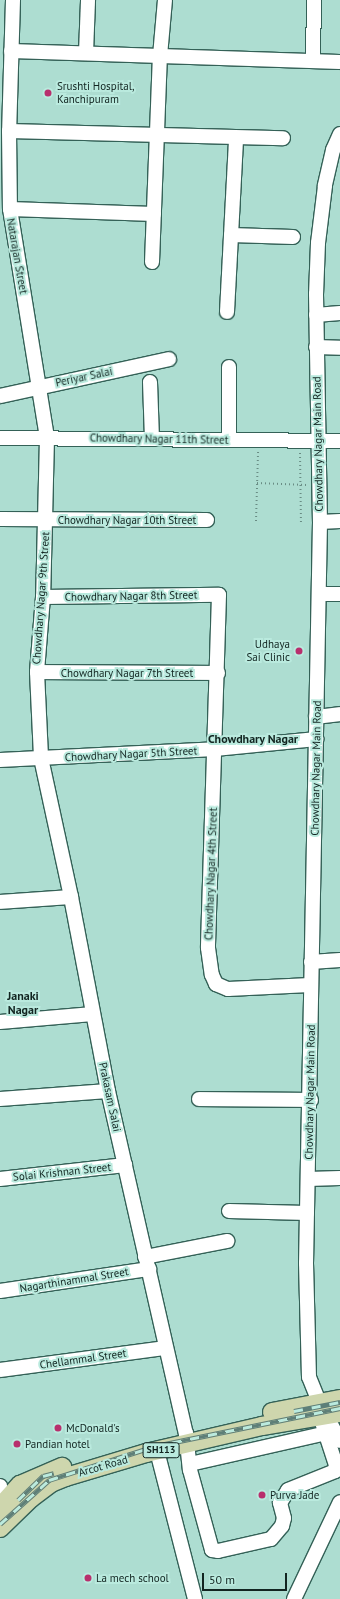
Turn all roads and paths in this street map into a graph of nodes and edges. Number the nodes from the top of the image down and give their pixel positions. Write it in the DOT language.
graph roads {
  1 [pos="13,0"];
  2 [pos="88,0"];
  3 [pos="165,0"];
  4 [pos="314,0"];
  5 [pos="11,50"];
  6 [pos="86,53"];
  7 [pos="160,56"];
  8 [pos="312,61"];
  9 [pos="340,62"];
  10 [pos="9,131"];
  11 [pos="340,134"];
  12 [pos="158,137"];
  13 [pos="283,138"];
  14 [pos="236,139"];
  15 [pos="10,209"];
  16 [pos="154,214"];
  17 [pos="231,234"];
  18 [pos="293,237"];
  19 [pos="152,262"];
  20 [pos="340,310"];
  21 [pos="226,312"];
  22 [pos="316,315"];
  23 [pos="316,347"];
  24 [pos="340,348"];
  25 [pos="169,359"];
  26 [pos="229,367"];
  27 [pos="150,382"];
  28 [pos="40,387"];
  29 [pos="0,396"];
  30 [pos="0,438"];
  31 [pos="47,438"];
  32 [pos="152,438"];
  33 [pos="229,440"];
  34 [pos="319,441"];
  35 [pos="340,441"];
  36 [pos="258,448"];
  37 [pos="297,449"];
  38 [pos="257,483"];
  39 [pos="300,484"];
  40 [pos="0,519"];
  41 [pos="46,520"];
  42 [pos="207,520"];
  43 [pos="256,521"];
  44 [pos="340,521"];
  45 [pos="302,522"];
  46 [pos="320,522"];
  47 [pos="319,594"];
  48 [pos="340,594"];
  49 [pos="43,597"];
  50 [pos="37,672"];
  51 [pos="218,673"];
  52 [pos="340,714"];
  53 [pos="316,717"];
  54 [pos="318,739"];
  55 [pos="215,749"];
  56 [pos="41,758"];
  57 [pos="0,760"];
  58 [pos="71,897"];
  59 [pos="0,902"];
  60 [pos="340,960"];
  61 [pos="312,962"];
  62 [pos="310,984"];
  63 [pos="93,1014"];
  64 [pos="0,1022"];
  65 [pos="108,1091"];
  66 [pos="199,1099"];
  67 [pos="0,1100"];
  68 [pos="311,1100"];
  69 [pos="125,1165"];
  70 [pos="340,1178"];
  71 [pos="0,1179"];
  72 [pos="308,1179"];
  73 [pos="229,1211"];
  74 [pos="307,1213"];
  75 [pos="227,1241"];
  76 [pos="147,1263"];
  77 [pos="0,1291"];
  78 [pos="165,1348"];
  79 [pos="0,1370"];
  80 [pos="340,1399"];
  81 [pos="326,1416"];
  82 [pos="187,1439"];
  83 [pos="340,1440"];
  84 [pos="157,1451"];
  85 [pos="190,1464"];
  86 [pos="71,1470"];
  87 [pos="0,1486"];
  88 [pos="340,1502"];
  89 [pos="1,1506"];
  90 [pos="0,1528"];
  91 [pos="195,1599"];
  92 [pos="294,1599"];
  1 -- 5 [label="street, Natarajan Street"];
  2 -- 6 [label="street"];
  3 -- 7 [label="street"];
  4 -- 8 [label="street"];
  5 -- 6 [label="street"];
  5 -- 10 [label="street, Natarajan Street"];
  6 -- 7 [label="street"];
  7 -- 8 [label="street"];
  7 -- 12 [label="street"];
  8 -- 9 [label="street"];
  10 -- 12 [label="street"];
  10 -- 15 [label="street, Natarajan Street"];
  11 -- 22 [label="street, Chowdhary Nagar Main Road"];
  12 -- 14 [label="street"];
  12 -- 16 [label="street"];
  13 -- 14 [label="street"];
  14 -- 17 [label="street"];
  15 -- 16 [label="street"];
  15 -- 28 [label="street, Natarajan Street"];
  16 -- 19 [label="street"];
  17 -- 18 [label="street"];
  17 -- 21 [label="street"];
  20 -- 22 [label="street"];
  22 -- 23 [label="street, Chowdhary Nagar Main Road"];
  23 -- 24 [label="street"];
  23 -- 34 [label="street, Chowdhary Nagar Main Road"];
  25 -- 28 [label="street, Periyar Salai"];
  26 -- 33 [label="street"];
  27 -- 32 [label="street"];
  28 -- 29 [label="street, Periyar Salai"];
  28 -- 31 [label="street, Natarajan Street"];
  30 -- 31 [label="street, Chowdhary Nagar 11th Street"];
  31 -- 32 [label="street, Chowdhary Nagar 11th Street"];
  31 -- 41 [label="street, Chowdhary Nagar 9th Street"];
  32 -- 33 [label="street, Chowdhary Nagar 11th Street"];
  33 -- 34 [label="street, Chowdhary Nagar 11th Street"];
  34 -- 35 [label="street, Chowdhary Nagar 11th Street"];
  34 -- 46 [label="street, Chowdhary Nagar Main Road"];
  36 -- 38 [label="path"];
  37 -- 39 [label="path"];
  38 -- 39 [label="path"];
  38 -- 43 [label="path"];
  39 -- 45 [label="path"];
  40 -- 41 [label="street, Chowdhary Nagar 10th Street"];
  41 -- 42 [label="street, Chowdhary Nagar 10th Street"];
  41 -- 49 [label="street, Chowdhary Nagar 9th Street"];
  44 -- 46 [label="street"];
  46 -- 47 [label="street, Chowdhary Nagar Main Road"];
  47 -- 48 [label="street"];
  47 -- 53 [label="street, Chowdhary Nagar Main Road"];
  49 -- 50 [label="street, Chowdhary Nagar 9th Street"];
  49 -- 51 [label="street, Chowdhary Nagar 8th Street"];
  50 -- 51 [label="street, Chowdhary Nagar 7th Street"];
  50 -- 56 [label="street, Chowdhary Nagar 9th Street"];
  51 -- 55 [label="street"];
  52 -- 53 [label="street"];
  53 -- 54 [label="street, Chowdhary Nagar Main Road"];
  54 -- 55 [label="street, Chowdhary Nagar 5th Street"];
  54 -- 61 [label="street, Chowdhary Nagar Main Road"];
  55 -- 56 [label="street, Chowdhary Nagar 5th Street"];
  55 -- 62 [label="street, Chowdhary Nagar 4th Street"];
  56 -- 57 [label="street, Chowdhary Nagar 5th Street"];
  56 -- 58 [label="street, Prakasam Salai"];
  58 -- 59 [label="street"];
  58 -- 63 [label="street, Prakasam Salai"];
  60 -- 61 [label="street"];
  61 -- 62 [label="street, Chowdhary Nagar Main Road"];
  62 -- 68 [label="street, Chowdhary Nagar Main Road"];
  63 -- 64 [label="street"];
  63 -- 65 [label="street, Prakasam Salai"];
  65 -- 67 [label="street"];
  65 -- 69 [label="street, Prakasam Salai"];
  66 -- 68 [label="street"];
  68 -- 72 [label="street, Chowdhary Nagar Main Road"];
  69 -- 71 [label="street, Solai Krishnan Street"];
  69 -- 76 [label="street, Prakasam Salai"];
  70 -- 72 [label="street"];
  72 -- 74 [label="street, Chowdhary Nagar Main Road"];
  73 -- 74 [label="street"];
  74 -- 81 [label="street, Chowdhary Nagar Main Road"];
  75 -- 76 [label="street, Nagarthinammal Street"];
  76 -- 77 [label="street, Nagarthinammal Street"];
  76 -- 78 [label="street, Prakasam Salai"];
  78 -- 79 [label="street, Chellammal Street"];
  78 -- 82 [label="street, Prakasam Salai"];
  80 -- 81 [label="main road, Arcot Road / SH113"];
  81 -- 82 [label="main road, Arcot Road / SH113"];
  81 -- 83 [label="street"];
  81 -- 85 [label="street"];
  81 -- 85 [label="street, Prakasam Salai"];
  82 -- 84 [label="main road, Arcot Road / SH113"];
  82 -- 85 [label="street, Prakasam Salai"];
  82 -- 86 [label="main road, Arcot Road / SH113"];
  84 -- 86 [label="main road, Arcot Road / SH113"];
  84 -- 91 [label="street"];
  86 -- 89 [label="main road, Arcot Road / SH113"];
  86 -- 90 [label="main road, Arcot Road / SH113"];
  87 -- 89 [label="street"];
  88 -- 92 [label="street"];
}
